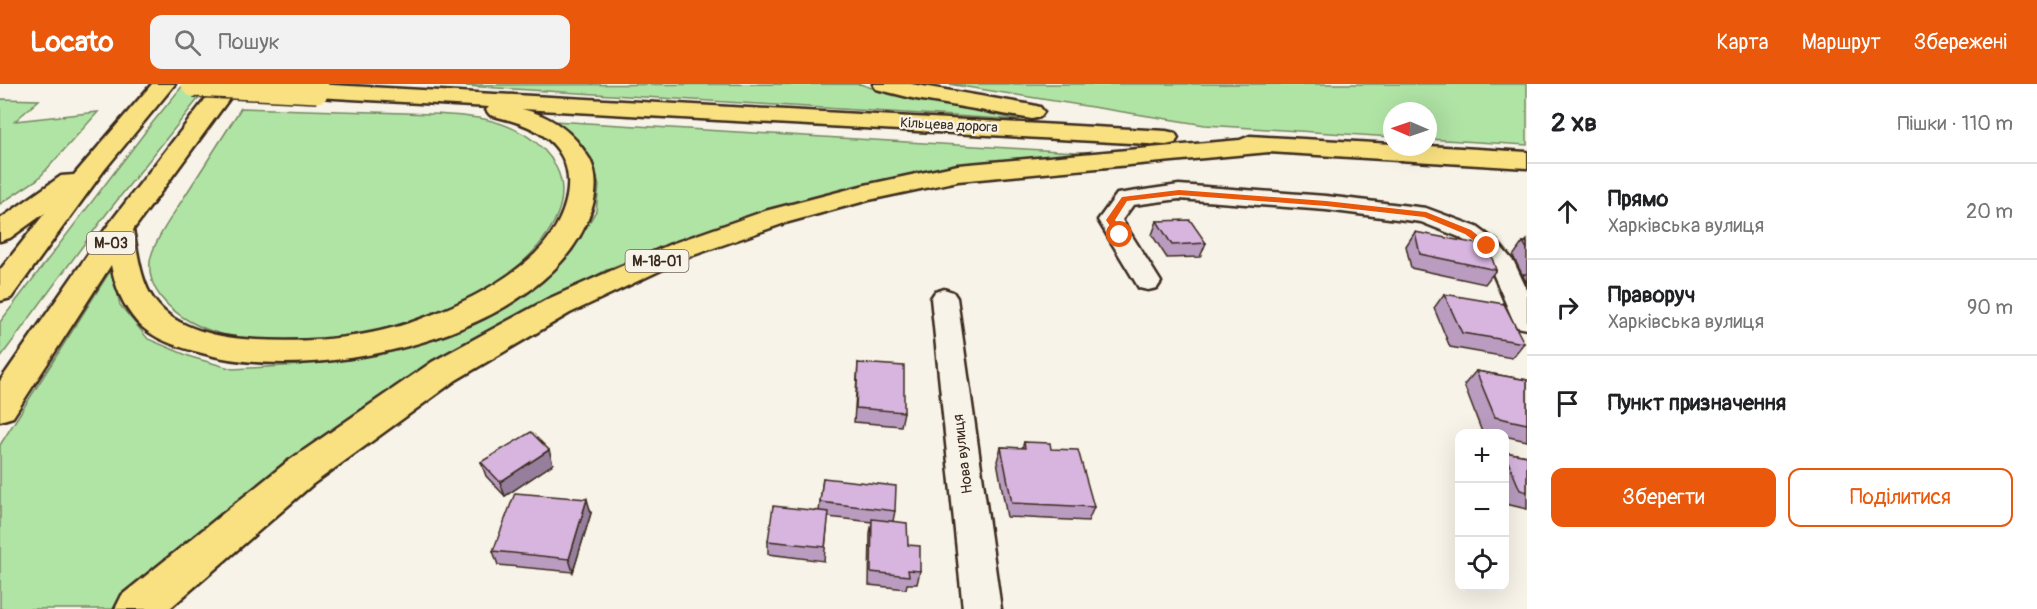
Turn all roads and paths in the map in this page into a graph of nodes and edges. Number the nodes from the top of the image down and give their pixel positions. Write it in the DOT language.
graph roads {
  1 [pos="164,84"];
  2 [pos="194,84"];
  3 [pos="229,84"];
  4 [pos="400,84"];
  5 [pos="884,84"];
  6 [pos="370,91"];
  7 [pos="444,95"];
  8 [pos="1271,144"];
  9 [pos="1527,160"];
  10 [pos="96,164"];
  11 [pos="119,230"];
  12 [pos="0,232"];
  13 [pos="1148,282"];
  14 [pos="0,291"];
  15 [pos="944,298"];
  16 [pos="1527,320"];
  17 [pos="0,408"];
  18 [pos="137,609"];
  19 [pos="982,609"];
  1 -- 10 [label="highway"];
  2 -- 6 [label="highway, bridge"];
  3 -- 11 [label="highway, М-03"];
  4 -- 6 [label="highway"];
  5 -- 8 [label="highway, М-18-01"];
  6 -- 7 [label="highway, Кільцева дорога / М-18-01"];
  7 -- 8 [label="highway, Кільцева дорога / М-18-01"];
  7 -- 11 [label="highway"];
  8 -- 9 [label="highway, Кільцева дорога / М-18-01"];
  8 -- 18 [label="highway, М-18-01"];
  10 -- 12 [label="highway"];
  10 -- 14 [label="highway"];
  11 -- 17 [label="highway, М-03"];
  13 -- 16 [label="street"];
  15 -- 19 [label="street, Нова вулиця"];
}
